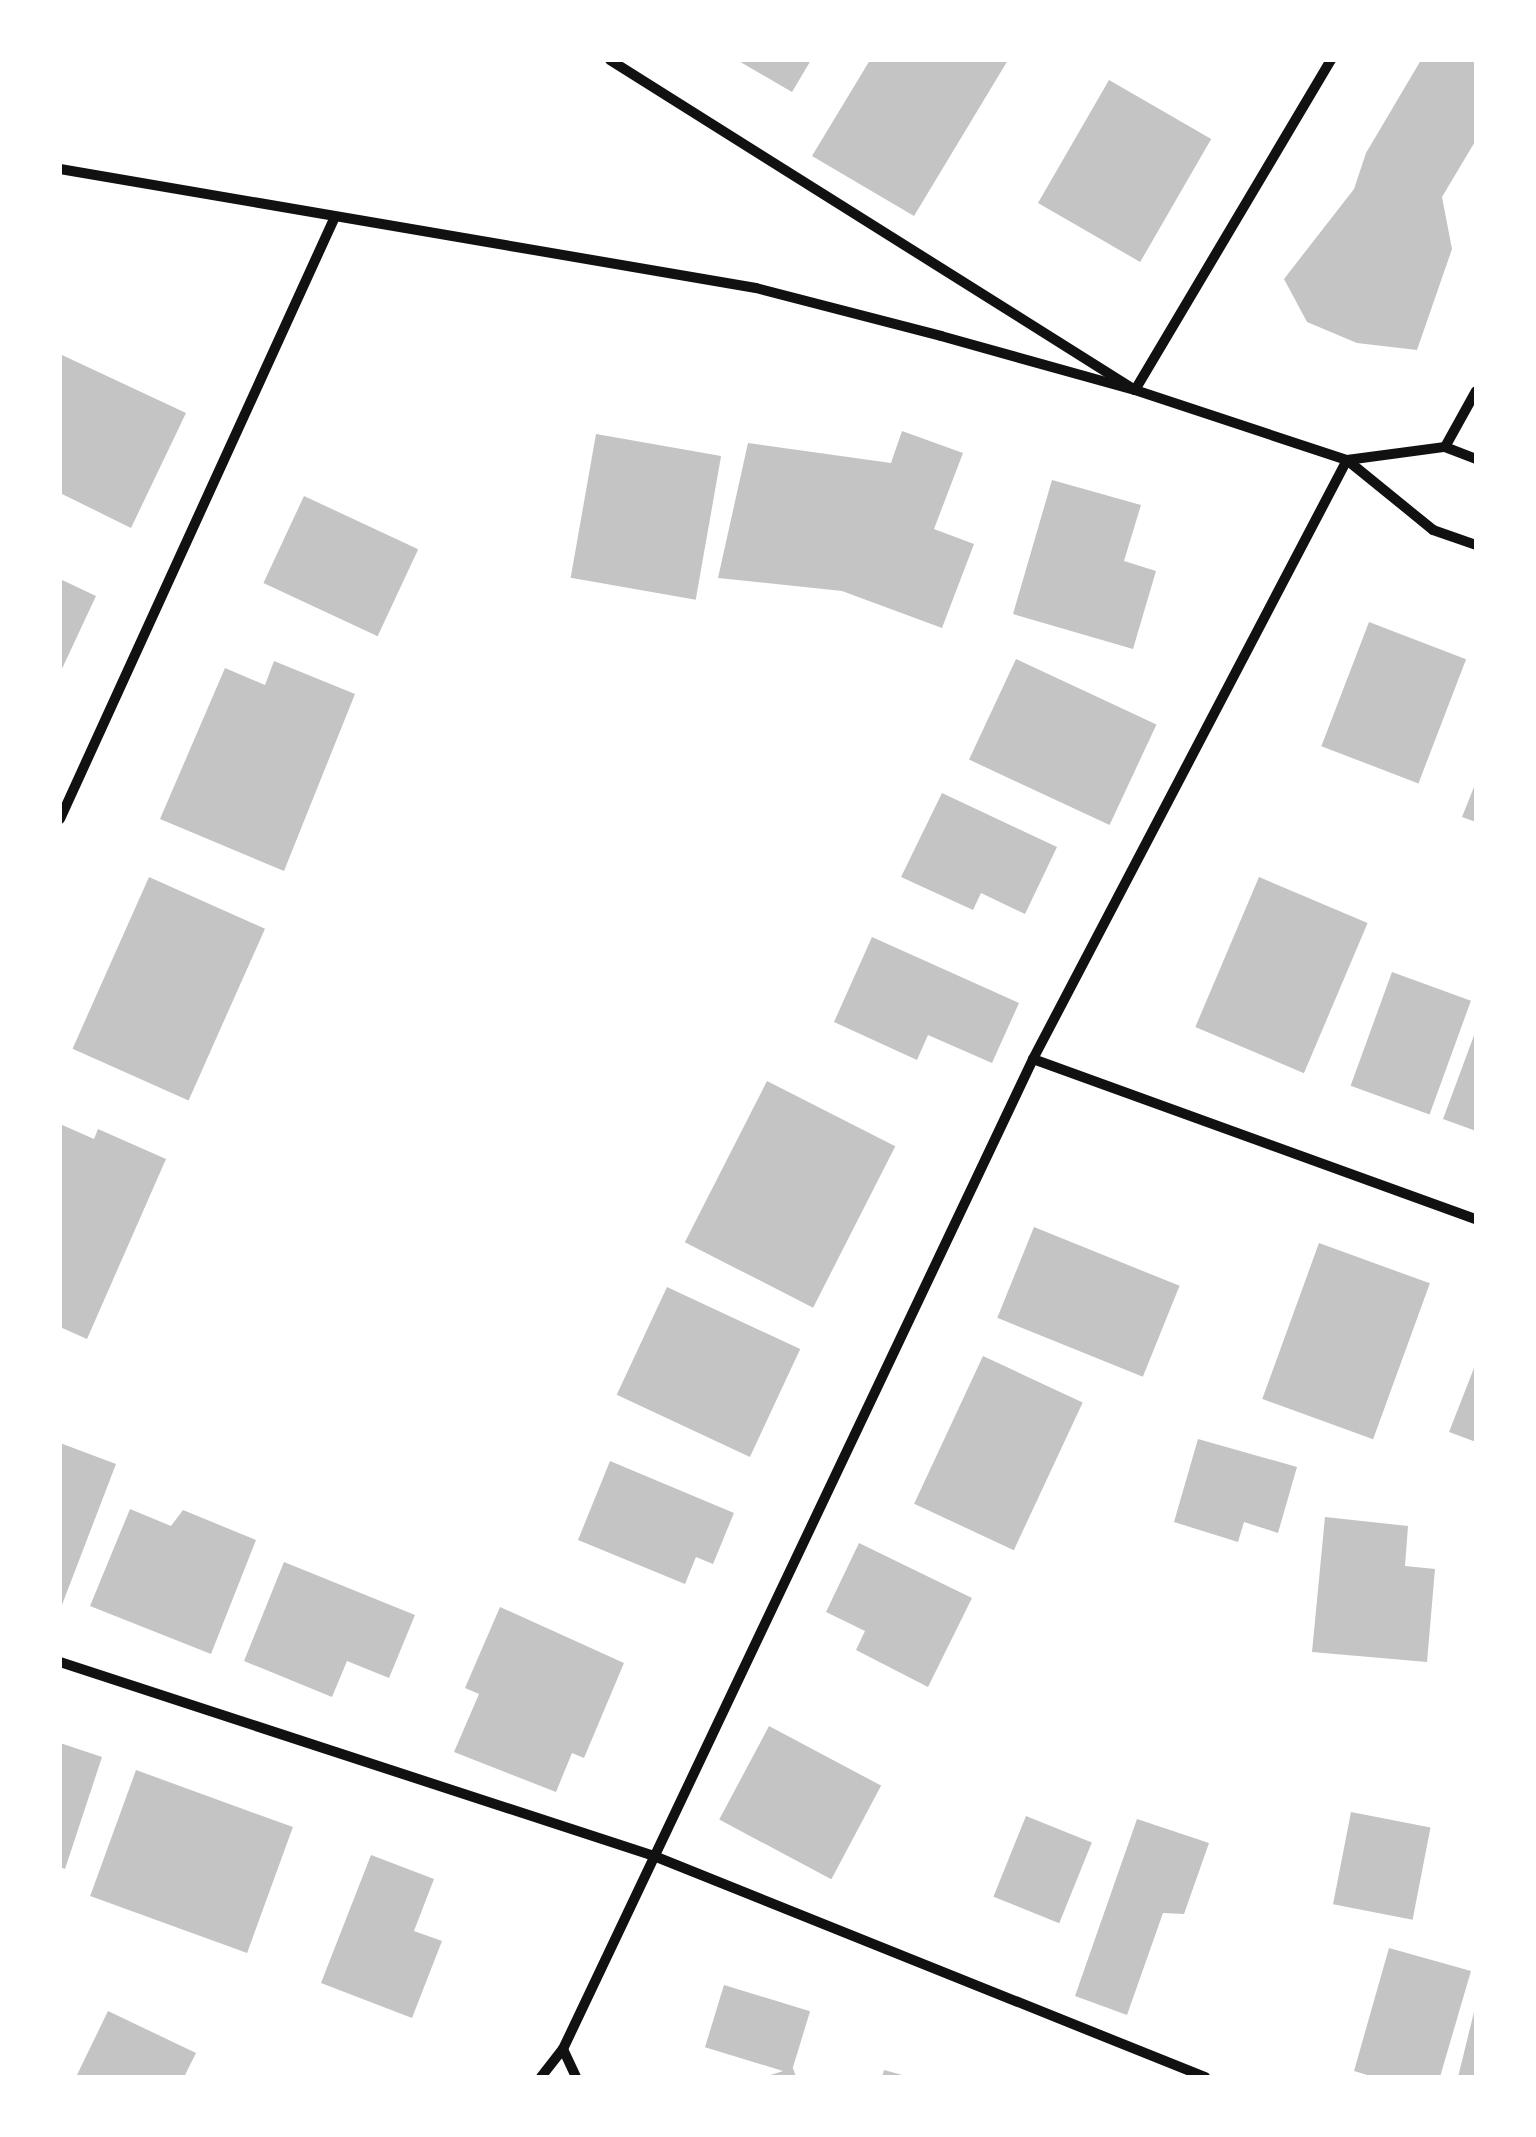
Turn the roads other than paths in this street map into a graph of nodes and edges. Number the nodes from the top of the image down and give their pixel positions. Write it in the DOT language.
graph roads {
  1 [pos="610,60"];
  2 [pos="1331,60"];
  3 [pos="60,169"];
  4 [pos="334,219"];
  5 [pos="1135,390"];
  6 [pos="1476,392"];
  7 [pos="1445,447"];
  8 [pos="1476,459"];
  9 [pos="1348,460"];
  10 [pos="1476,546"];
  11 [pos="60,820"];
  12 [pos="1033,1059"];
  13 [pos="1476,1219"];
  14 [pos="60,1662"];
  15 [pos="654,1856"];
  16 [pos="563,2048"];
  17 [pos="541,2077"];
  18 [pos="576,2077"];
  19 [pos="1205,2077"];
  1 -- 5 [label="street"];
  2 -- 5 [label="street"];
  3 -- 4 [label="street"];
  4 -- 5 [label="street"];
  4 -- 11 [label="street"];
  5 -- 9 [label="street"];
  6 -- 7 [label="street"];
  7 -- 8 [label="street"];
  7 -- 9 [label="street"];
  9 -- 10 [label="street"];
  9 -- 12 [label="street"];
  12 -- 13 [label="street"];
  12 -- 15 [label="street"];
  14 -- 15 [label="street"];
  15 -- 16 [label="street"];
  15 -- 19 [label="street"];
  16 -- 17 [label="street"];
  16 -- 18 [label="street"];
}
